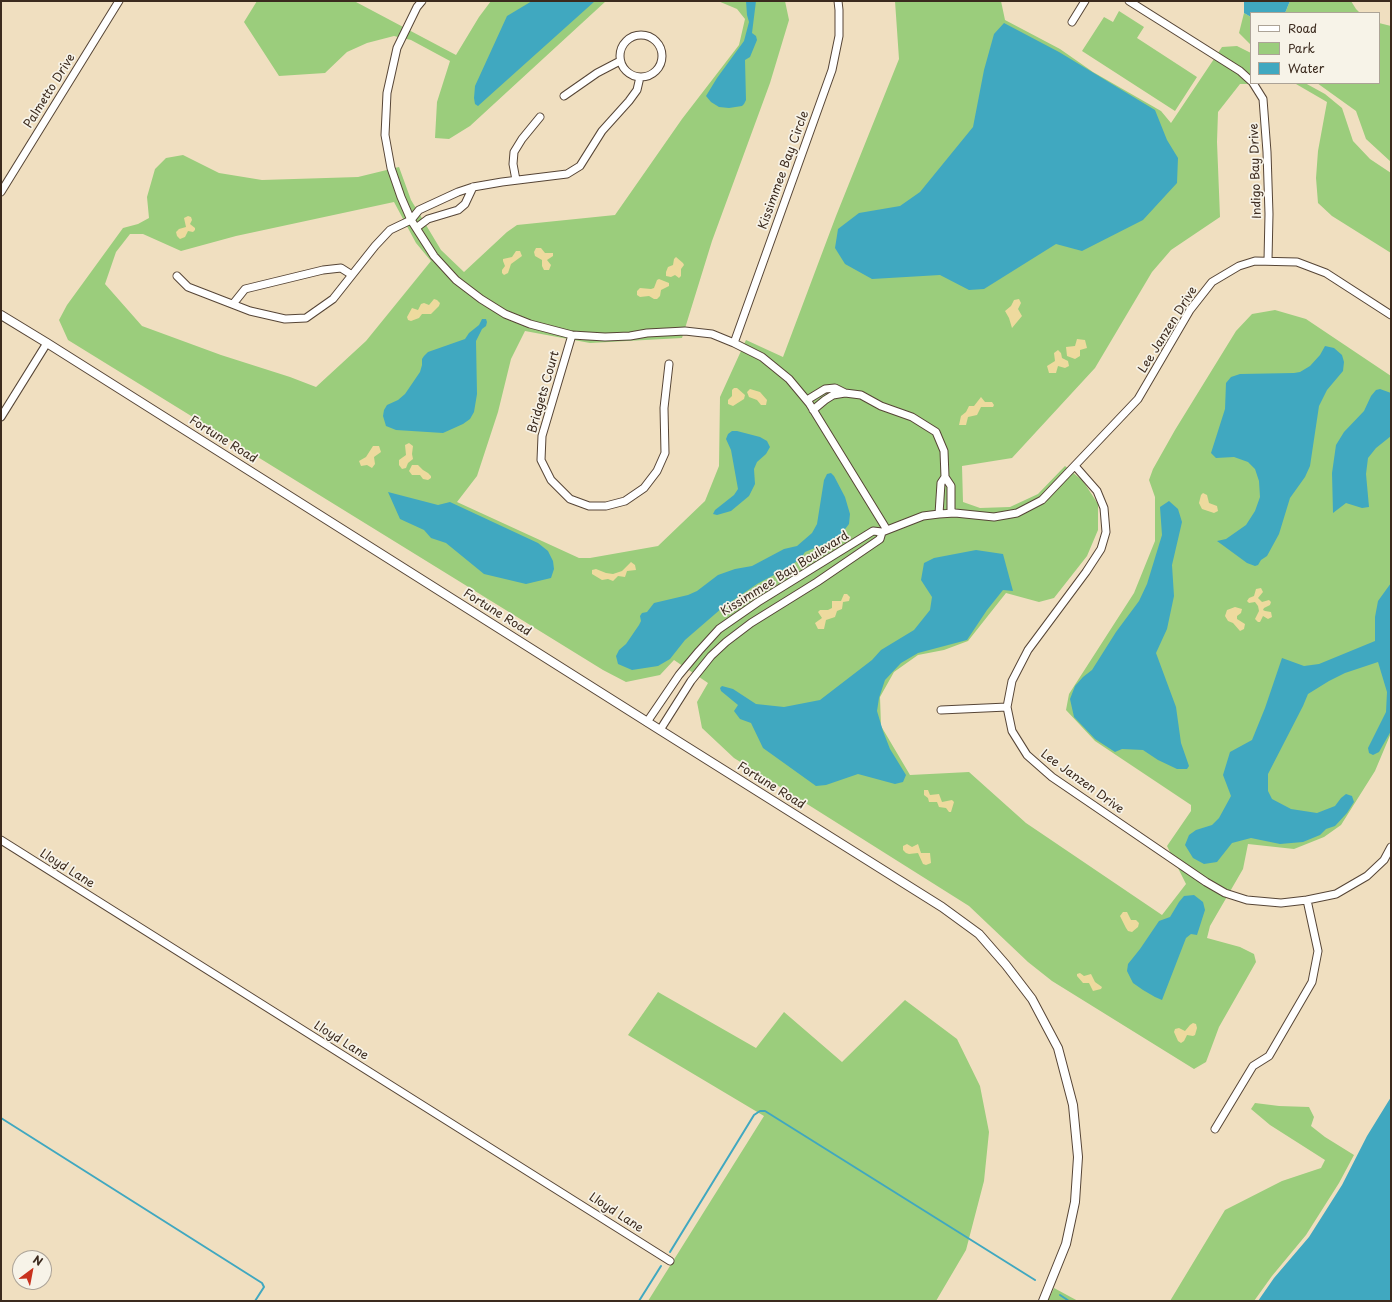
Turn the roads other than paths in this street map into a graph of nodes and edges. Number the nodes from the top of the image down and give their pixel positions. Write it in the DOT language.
graph roads {
  1 [pos="119,1"];
  2 [pos="422,1"];
  3 [pos="838,1"];
  4 [pos="1085,1"];
  5 [pos="1129,1"];
  6 [pos="1072,22"];
  7 [pos="620,61"];
  8 [pos="640,77"];
  9 [pos="1250,80"];
  10 [pos="1253,84"];
  11 [pos="564,96"];
  12 [pos="540,117"];
  13 [pos="516,180"];
  14 [pos="473,187"];
  15 [pos="1,192"];
  16 [pos="411,220"];
  17 [pos="416,228"];
  18 [pos="1268,260"];
  19 [pos="352,275"];
  20 [pos="177,276"];
  21 [pos="233,304"];
  22 [pos="1,315"];
  23 [pos="1391,315"];
  24 [pos="572,335"];
  25 [pos="47,343"];
  26 [pos="734,343"];
  27 [pos="669,364"];
  28 [pos="845,393"];
  29 [pos="806,400"];
  30 [pos="813,410"];
  31 [pos="1,417"];
  32 [pos="1075,466"];
  33 [pos="945,477"];
  34 [pos="951,513"];
  35 [pos="939,514"];
  36 [pos="884,531"];
  37 [pos="779,589"];
  38 [pos="787,600"];
  39 [pos="678,677"];
  40 [pos="689,684"];
  41 [pos="1007,707"];
  42 [pos="942,710"];
  43 [pos="647,722"];
  44 [pos="660,730"];
  45 [pos="1,840"];
  46 [pos="1391,847"];
  47 [pos="1307,900"];
  48 [pos="1215,1128"];
  49 [pos="670,1261"];
  50 [pos="1043,1301"];
  1 -- 15 [label="street, Palmetto Drive"];
  2 -- 16 [label="street"];
  3 -- 26 [label="street, Kissimmee Bay Circle"];
  4 -- 6 [label="street"];
  5 -- 9 [label="street, Indigo Bay Drive"];
  7 -- 8 [label="street"];
  7 -- 8 [label="street"];
  7 -- 11 [label="street"];
  8 -- 13 [label="street"];
  10 -- 18 [label="street, Indigo Bay Drive"];
  12 -- 13 [label="street"];
  13 -- 14 [label="street"];
  14 -- 16 [label="street"];
  14 -- 17 [label="street"];
  16 -- 17 [label="street"];
  16 -- 19 [label="street"];
  17 -- 24 [label="street"];
  18 -- 23 [label="street, Lee Janzen Drive"];
  18 -- 32 [label="street, Lee Janzen Drive"];
  19 -- 21 [label="street"];
  19 -- 21 [label="street"];
  20 -- 21 [label="street"];
  22 -- 25 [label="street, Fortune Road"];
  24 -- 26 [label="street"];
  24 -- 27 [label="street, Bridgets Court"];
  25 -- 31 [label="street"];
  25 -- 43 [label="street, Fortune Road"];
  26 -- 29 [label="street"];
  28 -- 29 [label="street"];
  28 -- 30 [label="street"];
  28 -- 33 [label="street"];
  29 -- 30 [label="street"];
  30 -- 36 [label="street"];
  32 -- 34 [label="street, Lee Janzen Drive"];
  32 -- 41 [label="street, Lee Janzen Drive"];
  33 -- 34 [label="street"];
  33 -- 35 [label="street"];
  34 -- 35 [label="street, Lee Janzen Drive"];
  35 -- 36 [label="street, Lee Janzen Drive"];
  36 -- 37 [label="street, Kissimmee Bay Boulevard"];
  36 -- 38 [label="street, Kissimmee Bay Boulevard"];
  37 -- 38 [label="street"];
  37 -- 39 [label="street, Kissimmee Bay Boulevard"];
  38 -- 40 [label="street, Kissimmee Bay Boulevard"];
  39 -- 40 [label="street"];
  39 -- 43 [label="street, Kissimmee Bay Boulevard"];
  40 -- 44 [label="street, Kissimmee Bay Boulevard"];
  41 -- 42 [label="street"];
  41 -- 47 [label="street, Lee Janzen Drive"];
  43 -- 44 [label="street, Fortune Road"];
  44 -- 50 [label="street, Fortune Road"];
  45 -- 49 [label="street, Lloyd Lane"];
  46 -- 47 [label="street, Lee Janzen Drive"];
  47 -- 48 [label="street"];
}
